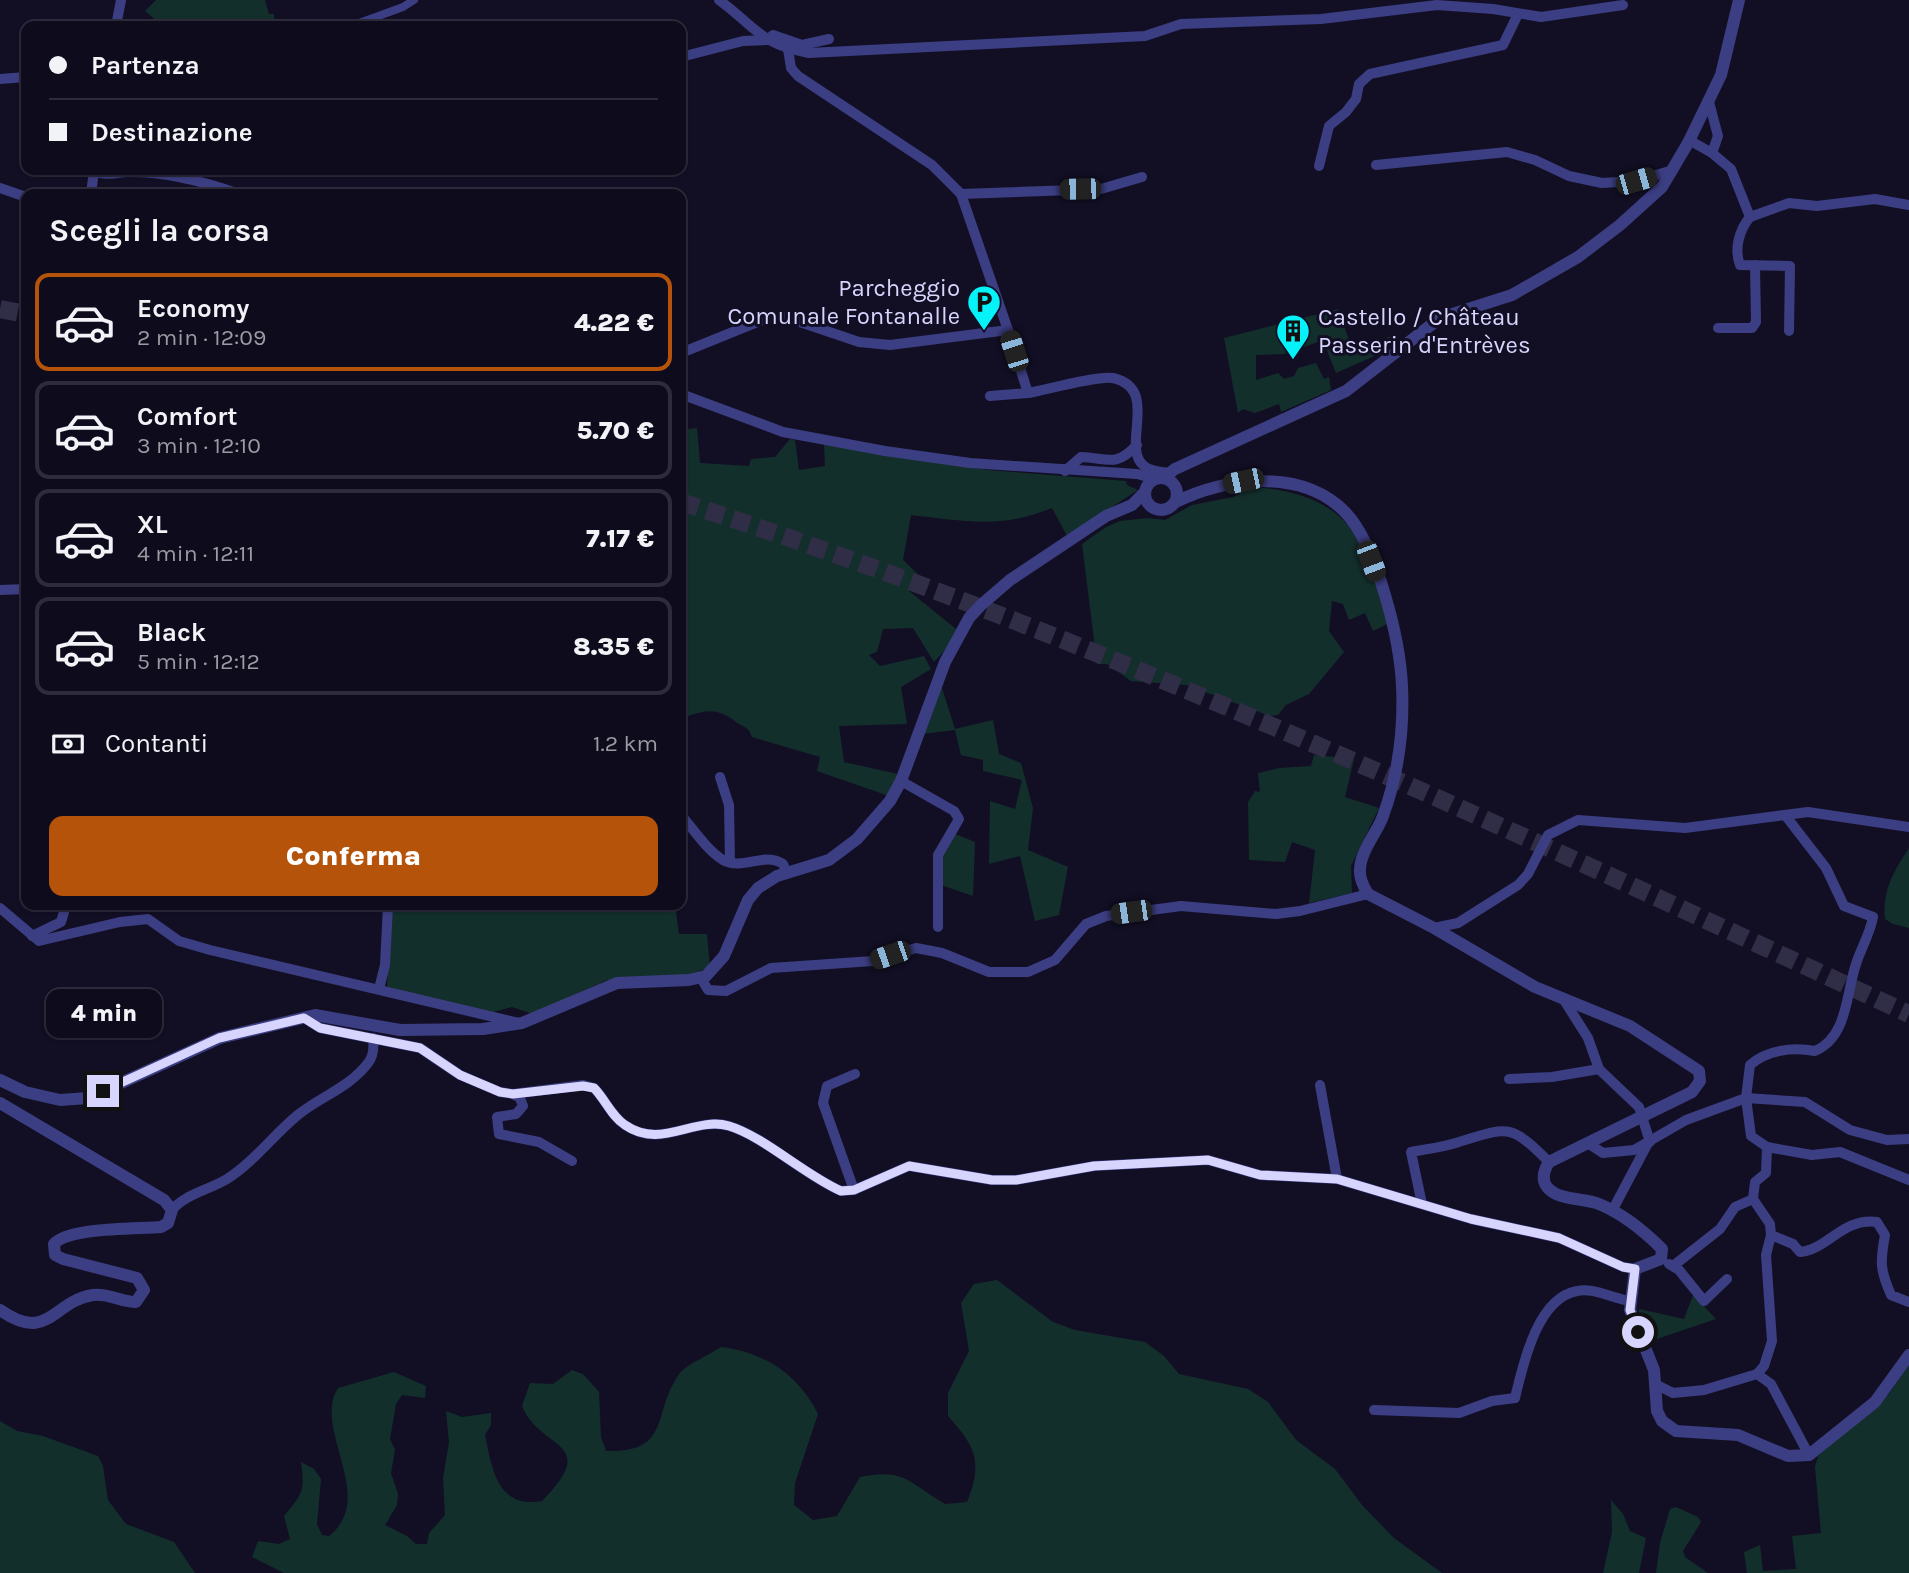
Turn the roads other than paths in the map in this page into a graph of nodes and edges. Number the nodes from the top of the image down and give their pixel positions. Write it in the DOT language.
graph roads {
  1 [pos="121,0"];
  2 [pos="414,0"];
  3 [pos="719,0"];
  4 [pos="1739,0"];
  5 [pos="1623,5"];
  6 [pos="1518,14"];
  7 [pos="117,21"];
  8 [pos="365,21"];
  9 [pos="830,39"];
  10 [pos="767,40"];
  11 [pos="788,49"];
  12 [pos="686,57"];
  13 [pos="21,77"];
  14 [pos="0,79"];
  15 [pos="1709,102"];
  16 [pos="1689,140"];
  17 [pos="1712,153"];
  18 [pos="1376,165"];
  19 [pos="1319,166"];
  20 [pos="1673,170"];
  21 [pos="173,175"];
  22 [pos="1142,177"];
  23 [pos="0,188"];
  24 [pos="222,189"];
  25 [pos="961,194"];
  26 [pos="21,195"];
  27 [pos="1909,205"];
  28 [pos="1750,217"];
  29 [pos="1755,265"];
  30 [pos="1718,328"];
  31 [pos="1008,330"];
  32 [pos="1789,331"];
  33 [pos="686,351"];
  34 [pos="1028,393"];
  35 [pos="686,396"];
  36 [pos="990,396"];
  37 [pos="1137,445"];
  38 [pos="1065,471"];
  39 [pos="1162,483"];
  40 [pos="1195,493"];
  41 [pos="1176,502"];
  42 [pos="1154,508"];
  43 [pos="1123,510"];
  44 [pos="21,589"];
  45 [pos="0,590"];
  46 [pos="720,777"];
  47 [pos="901,782"];
  48 [pos="1785,816"];
  49 [pos="686,821"];
  50 [pos="1909,827"];
  51 [pos="730,862"];
  52 [pos="787,873"];
  53 [pos="1368,894"];
  54 [pos="0,908"];
  55 [pos="65,910"];
  56 [pos="388,910"];
  57 [pos="939,927"];
  58 [pos="1434,928"];
  59 [pos="32,936"];
  60 [pos="701,978"];
  61 [pos="379,989"];
  62 [pos="1564,1000"];
  63 [pos="304,1018"];
  64 [pos="522,1023"];
  65 [pos="373,1038"];
  66 [pos="1599,1069"];
  67 [pos="855,1074"];
  68 [pos="1509,1079"];
  69 [pos="0,1080"];
  70 [pos="1320,1085"];
  71 [pos="513,1094"];
  72 [pos="1746,1098"];
  73 [pos="0,1103"];
  74 [pos="1642,1117"];
  75 [pos="1909,1139"];
  76 [pos="1650,1142"];
  77 [pos="1589,1144"];
  78 [pos="1767,1147"];
  79 [pos="572,1161"];
  80 [pos="1549,1162"];
  81 [pos="1337,1179"];
  82 [pos="1909,1180"];
  83 [pos="854,1190"];
  84 [pos="1753,1199"];
  85 [pos="1422,1204"];
  86 [pos="172,1210"];
  87 [pos="1612,1211"];
  88 [pos="1771,1235"];
  89 [pos="1661,1259"];
  90 [pos="1673,1266"];
  91 [pos="1635,1269"];
  92 [pos="1727,1279"];
  93 [pos="1630,1301"];
  94 [pos="1909,1302"];
  95 [pos="0,1310"];
  96 [pos="1909,1355"];
  97 [pos="1757,1374"];
  98 [pos="1656,1384"];
  99 [pos="1374,1410"];
  100 [pos="1809,1455"];
  1 -- 7 [label="street"];
  2 -- 8 [label="street"];
  3 -- 10 [label="street"];
  4 -- 15 [label="street"];
  5 -- 6 [label="street"];
  6 -- 11 [label="street"];
  6 -- 19 [label="street"];
  9 -- 10 [label="street"];
  10 -- 11 [label="street"];
  10 -- 12 [label="street"];
  11 -- 25 [label="street"];
  13 -- 14 [label="street"];
  15 -- 16 [label="street"];
  15 -- 17 [label="street"];
  16 -- 17 [label="street"];
  16 -- 20 [label="street"];
  17 -- 28 [label="street"];
  18 -- 20 [label="street"];
  20 -- 39 [label="street"];
  21 -- 24 [label="street"];
  22 -- 25 [label="street"];
  23 -- 26 [label="street"];
  25 -- 31 [label="street"];
  27 -- 28 [label="street"];
  28 -- 29 [label="street"];
  29 -- 30 [label="street"];
  29 -- 32 [label="street"];
  31 -- 33 [label="street"];
  31 -- 34 [label="street"];
  34 -- 36 [label="street"];
  34 -- 37 [label="street"];
  35 -- 38 [label="street"];
  37 -- 38 [label="street"];
  37 -- 39 [label="street"];
  38 -- 39 [label="street"];
  39 -- 40 [label="street"];
  39 -- 41 [label="street"];
  39 -- 42 [label="street"];
  39 -- 43 [label="street"];
  40 -- 41 [label="street"];
  40 -- 53 [label="street"];
  41 -- 42 [label="street"];
  42 -- 43 [label="street"];
  43 -- 47 [label="street"];
  44 -- 45 [label="street"];
  46 -- 51 [label="street"];
  47 -- 52 [label="street"];
  47 -- 57 [label="street"];
  48 -- 50 [label="street"];
  48 -- 58 [label="street"];
  48 -- 72 [label="street"];
  49 -- 51 [label="street"];
  51 -- 52 [label="street"];
  52 -- 60 [label="street"];
  53 -- 58 [label="street"];
  53 -- 60 [label="street"];
  54 -- 59 [label="street"];
  55 -- 59 [label="street"];
  56 -- 61 [label="street"];
  58 -- 62 [label="street"];
  59 -- 61 [label="street"];
  60 -- 64 [label="street"];
  61 -- 64 [label="street"];
  62 -- 66 [label="street"];
  62 -- 74 [label="street"];
  63 -- 64 [label="street"];
  63 -- 65 [label="street"];
  63 -- 69 [label="street"];
  65 -- 71 [label="street"];
  65 -- 86 [label="street"];
  66 -- 68 [label="street"];
  66 -- 74 [label="street"];
  67 -- 83 [label="street"];
  70 -- 81 [label="street"];
  71 -- 79 [label="street"];
  71 -- 83 [label="street"];
  72 -- 75 [label="street"];
  72 -- 76 [label="street"];
  72 -- 78 [label="street"];
  73 -- 86 [label="street"];
  74 -- 76 [label="street"];
  74 -- 77 [label="street"];
  76 -- 77 [label="street"];
  76 -- 87 [label="street"];
  77 -- 80 [label="street"];
  78 -- 82 [label="street"];
  78 -- 84 [label="street"];
  80 -- 85 [label="street"];
  80 -- 87 [label="street"];
  81 -- 83 [label="street"];
  81 -- 85 [label="street"];
  84 -- 88 [label="street"];
  84 -- 90 [label="street"];
  85 -- 91 [label="street"];
  86 -- 95 [label="street"];
  87 -- 89 [label="street"];
  88 -- 94 [label="street"];
  88 -- 97 [label="street"];
  89 -- 90 [label="street"];
  89 -- 91 [label="street"];
  90 -- 92 [label="street"];
  91 -- 93 [label="street"];
  93 -- 98 [label="street"];
  93 -- 99 [label="street"];
  96 -- 100 [label="street"];
  97 -- 98 [label="street"];
  97 -- 100 [label="street"];
  98 -- 100 [label="street"];
}
